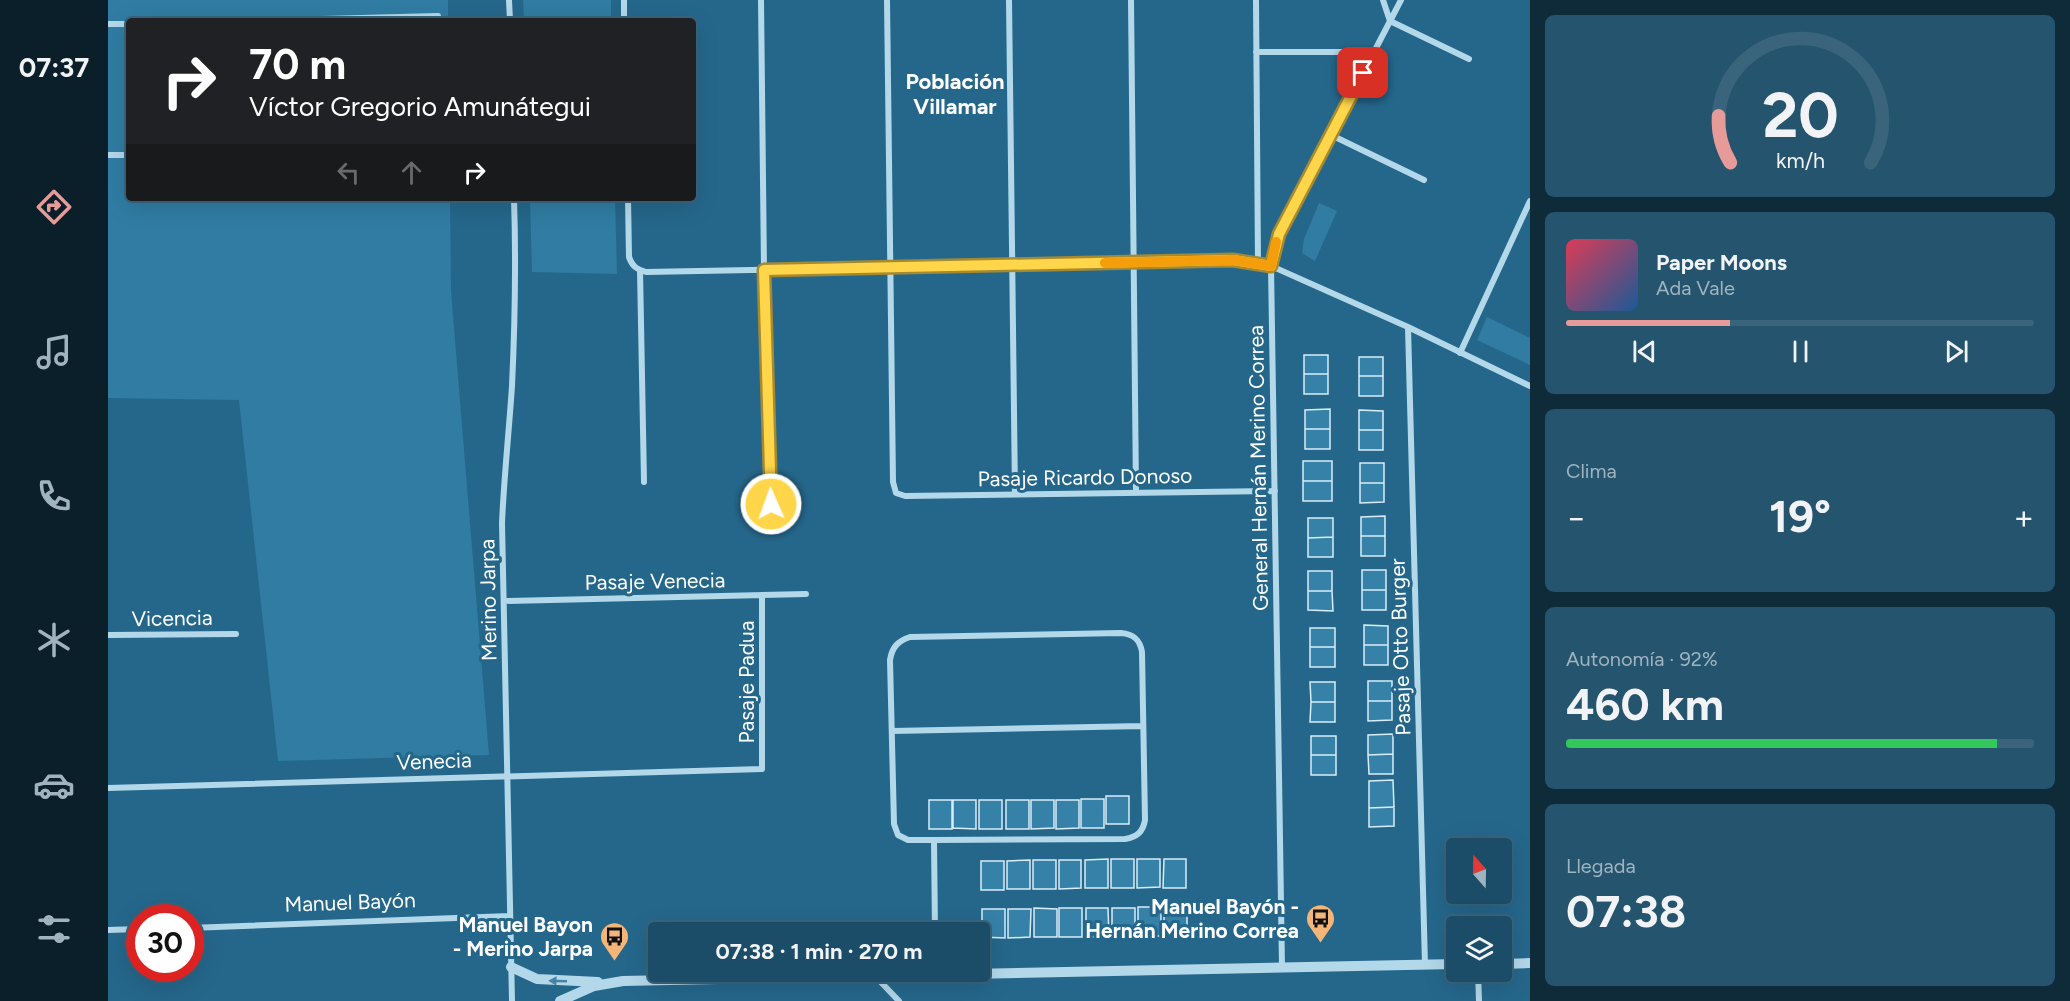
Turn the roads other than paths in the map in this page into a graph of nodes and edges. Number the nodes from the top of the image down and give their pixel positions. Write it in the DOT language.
graph roads {
  1 [pos="509,0"];
  2 [pos="624,0"];
  3 [pos="761,0"];
  4 [pos="887,0"];
  5 [pos="1009,0"];
  6 [pos="1131,0"];
  7 [pos="1256,0"];
  8 [pos="1383,0"];
  9 [pos="1401,0"];
  10 [pos="438,16"];
  11 [pos="359,18"];
  12 [pos="510,18"];
  13 [pos="624,18"];
  14 [pos="1390,21"];
  15 [pos="108,24"];
  16 [pos="126,24"];
  17 [pos="1256,52"];
  18 [pos="1374,52"];
  19 [pos="1469,59"];
  20 [pos="1330,135"];
  21 [pos="126,154"];
  22 [pos="108,155"];
  23 [pos="1424,180"];
  24 [pos="514,201"];
  25 [pos="628,201"];
  26 [pos="1530,201"];
  27 [pos="1134,262"];
  28 [pos="1258,263"];
  29 [pos="1012,265"];
  30 [pos="1271,266"];
  31 [pos="890,267"];
  32 [pos="640,270"];
  33 [pos="764,270"];
  34 [pos="1408,327"];
  35 [pos="1460,353"];
  36 [pos="1530,386"];
  37 [pos="644,482"];
  38 [pos="1275,491"];
  39 [pos="1136,493"];
  40 [pos="1014,494"];
  41 [pos="771,504"];
  42 [pos="807,594"];
  43 [pos="762,595"];
  44 [pos="504,601"];
  45 [pos="236,634"];
  46 [pos="108,636"];
  47 [pos="1143,726"];
  48 [pos="892,731"];
  49 [pos="762,769"];
  50 [pos="507,775"];
  51 [pos="108,788"];
  52 [pos="934,840"];
  53 [pos="510,916"];
  54 [pos="935,922"];
  55 [pos="204,927"];
  56 [pos="126,929"];
  57 [pos="108,930"];
  58 [pos="1530,963"];
  59 [pos="1446,964"];
  60 [pos="1512,964"];
  61 [pos="1425,965"];
  62 [pos="1282,967"];
  63 [pos="511,968"];
  64 [pos="990,973"];
  65 [pos="648,981"];
  66 [pos="608,982"];
  67 [pos="881,982"];
  68 [pos="1478,982"];
  69 [pos="512,1001"];
  70 [pos="560,1001"];
  71 [pos="899,1001"];
  72 [pos="1479,1001"];
  1 -- 12 [label="street"];
  2 -- 13 [label="street"];
  3 -- 33 [label="street"];
  4 -- 31 [label="street"];
  5 -- 29 [label="street"];
  6 -- 27 [label="street"];
  7 -- 17 [label="street"];
  8 -- 14 [label="street"];
  9 -- 14 [label="street, General Hernán Merino Correa"];
  10 -- 11 [label="street"];
  14 -- 18 [label="street, General Hernán Merino Correa"];
  14 -- 19 [label="street"];
  15 -- 16 [label="street"];
  17 -- 18 [label="street"];
  17 -- 28 [label="street"];
  18 -- 20 [label="street, General Hernán Merino Correa"];
  20 -- 23 [label="street"];
  20 -- 30 [label="street, General Hernán Merino Correa"];
  21 -- 22 [label="street"];
  24 -- 44 [label="street, Merino Jarpa"];
  25 -- 32 [label="street"];
  26 -- 35 [label="street"];
  27 -- 28 [label="street"];
  27 -- 29 [label="street"];
  27 -- 39 [label="street"];
  28 -- 30 [label="street"];
  29 -- 31 [label="street"];
  29 -- 40 [label="street"];
  30 -- 34 [label="street"];
  30 -- 38 [label="street, General Hernán Merino Correa"];
  31 -- 33 [label="street"];
  31 -- 40 [label="street, Pasaje Ricardo Donoso"];
  32 -- 33 [label="street"];
  32 -- 37 [label="street"];
  33 -- 41 [label="street"];
  34 -- 35 [label="street"];
  34 -- 61 [label="street, Pasaje Otto Burger"];
  35 -- 36 [label="street"];
  38 -- 39 [label="street, Pasaje Ricardo Donoso"];
  38 -- 62 [label="street, General Hernán Merino Correa"];
  39 -- 40 [label="street, Pasaje Ricardo Donoso"];
  42 -- 43 [label="street, Pasaje Venecia"];
  43 -- 44 [label="street, Pasaje Venecia"];
  43 -- 49 [label="street, Pasaje Padua"];
  44 -- 50 [label="street, Merino Jarpa"];
  45 -- 46 [label="street, Vicencia"];
  47 -- 48 [label="street"];
  47 -- 48 [label="street"];
  47 -- 52 [label="street"];
  48 -- 52 [label="street"];
  49 -- 50 [label="street, Venecia"];
  50 -- 51 [label="street, Venecia"];
  50 -- 53 [label="street, Merino Jarpa"];
  52 -- 54 [label="street"];
  53 -- 55 [label="street, Manuel Bayón"];
  53 -- 63 [label="street, Merino Jarpa"];
  56 -- 57 [label="street"];
  58 -- 60 [label="street"];
  59 -- 61 [label="street"];
  61 -- 62 [label="street"];
  62 -- 64 [label="street"];
  66 -- 63 [label="street, one-way"];
  63 -- 69 [label="street, Merino Jarpa"];
  65 -- 66 [label="street"];
  66 -- 70 [label="street"];
  67 -- 71 [label="street"];
  68 -- 72 [label="street"];
}
